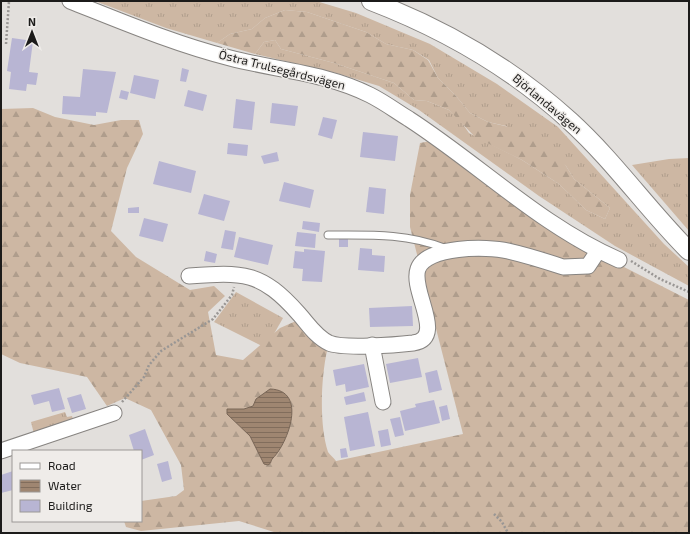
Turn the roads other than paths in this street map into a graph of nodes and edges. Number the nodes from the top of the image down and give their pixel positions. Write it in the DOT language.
graph roads {
  1 [pos="70,1"];
  2 [pos="371,1"];
  3 [pos="328,235"];
  4 [pos="598,251"];
  5 [pos="445,252"];
  6 [pos="689,252"];
  7 [pos="623,260"];
  8 [pos="189,276"];
  9 [pos="372,345"];
  10 [pos="383,402"];
  11 [pos="114,413"];
  12 [pos="1,451"];
  1 -- 4 [label="street, Östra Trulsegårdsvägen"];
  2 -- 6 [label="street, Björlandavägen"];
  3 -- 5 [label="lane"];
  4 -- 5 [label="street"];
  4 -- 7 [label="street, Östra Trulsegårdsvägen"];
  5 -- 9 [label="street"];
  8 -- 9 [label="street"];
  9 -- 10 [label="street"];
  11 -- 12 [label="street"];
}
